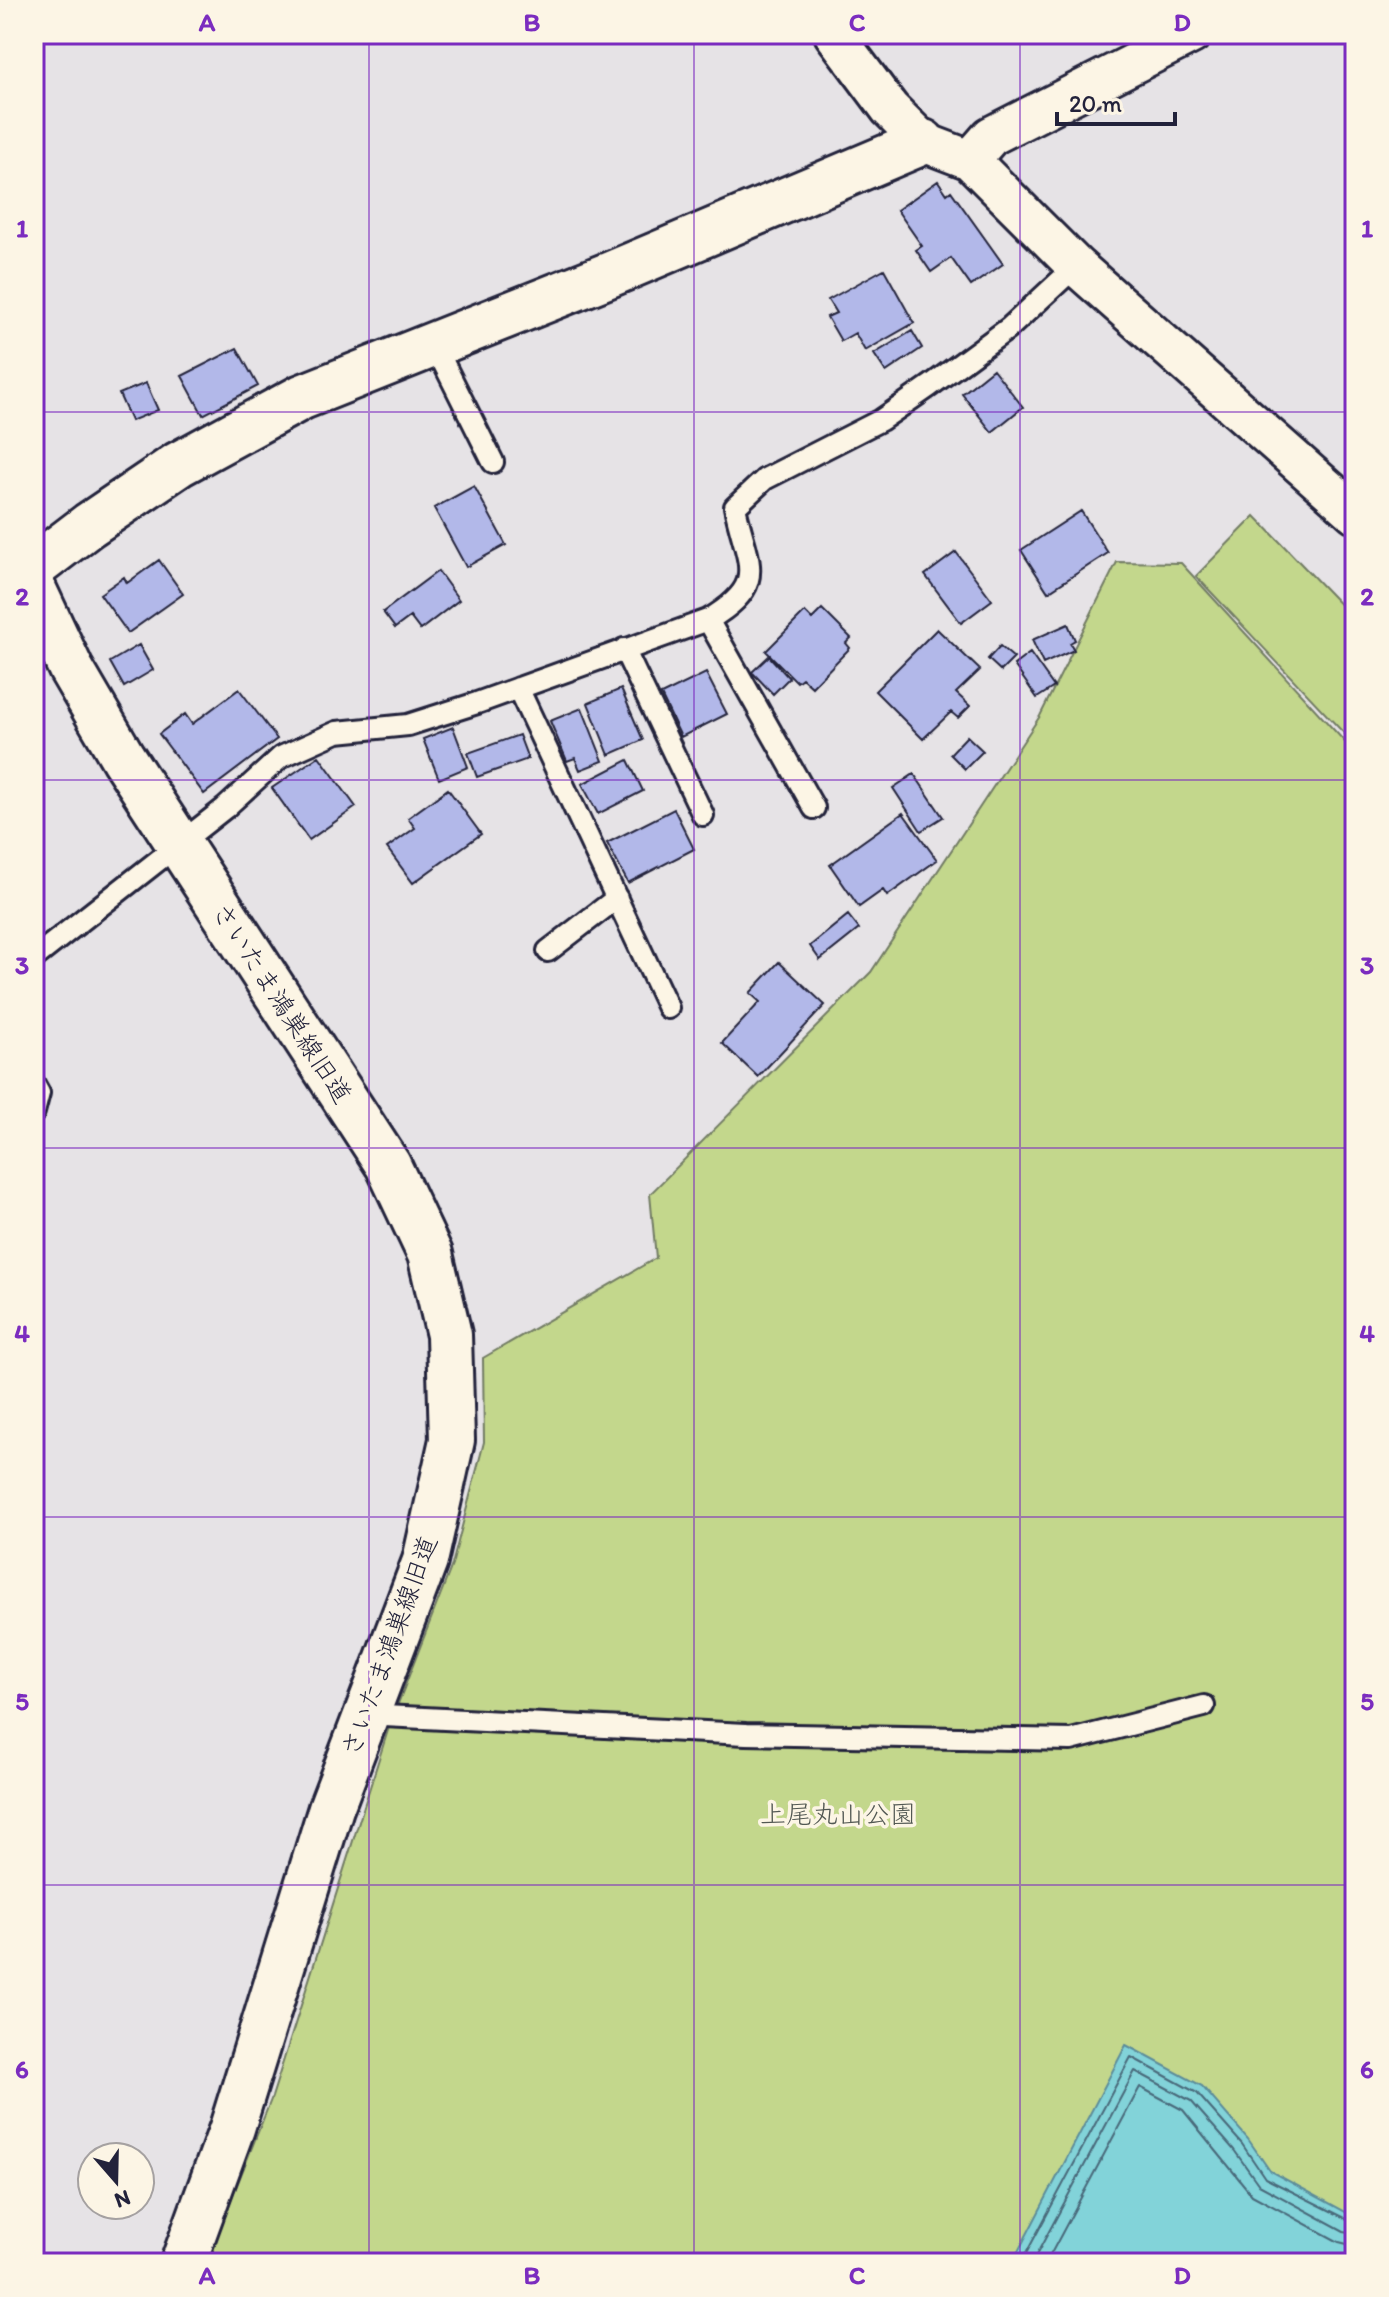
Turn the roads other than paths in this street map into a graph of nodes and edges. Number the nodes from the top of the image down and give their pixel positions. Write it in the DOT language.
graph roads {
  1 [pos="834,34"];
  2 [pos="1192,34"];
  3 [pos="923,142"];
  4 [pos="970,160"];
  5 [pos="1076,266"];
  6 [pos="433,342"];
  7 [pos="493,462"];
  8 [pos="1355,513"];
  9 [pos="34,567"];
  10 [pos="34,590"];
  11 [pos="708,620"];
  12 [pos="624,649"];
  13 [pos="518,688"];
  14 [pos="814,808"];
  15 [pos="703,815"];
  16 [pos="178,844"];
  17 [pos="617,898"];
  18 [pos="548,951"];
  19 [pos="34,958"];
  20 [pos="668,1008"];
  21 [pos="34,1084"];
  22 [pos="34,1112"];
  23 [pos="1204,1706"];
  24 [pos="364,1715"];
  25 [pos="183,2263"];
  1 -- 3 [label="street"];
  2 -- 4 [label="street"];
  3 -- 4 [label="street"];
  3 -- 6 [label="street"];
  4 -- 5 [label="street"];
  5 -- 8 [label="street"];
  5 -- 11 [label="lane"];
  6 -- 7 [label="lane"];
  6 -- 9 [label="street"];
  10 -- 16 [label="street, さいたま鴻巣線旧道"];
  11 -- 12 [label="lane"];
  11 -- 14 [label="lane"];
  12 -- 13 [label="lane"];
  12 -- 15 [label="lane"];
  13 -- 16 [label="lane"];
  13 -- 17 [label="lane"];
  16 -- 19 [label="lane"];
  16 -- 24 [label="street, さいたま鴻巣線旧道"];
  17 -- 18 [label="lane"];
  17 -- 20 [label="lane"];
  21 -- 22 [label="lane"];
  23 -- 24 [label="lane"];
  24 -- 25 [label="street, さいたま鴻巣線旧道"];
}
